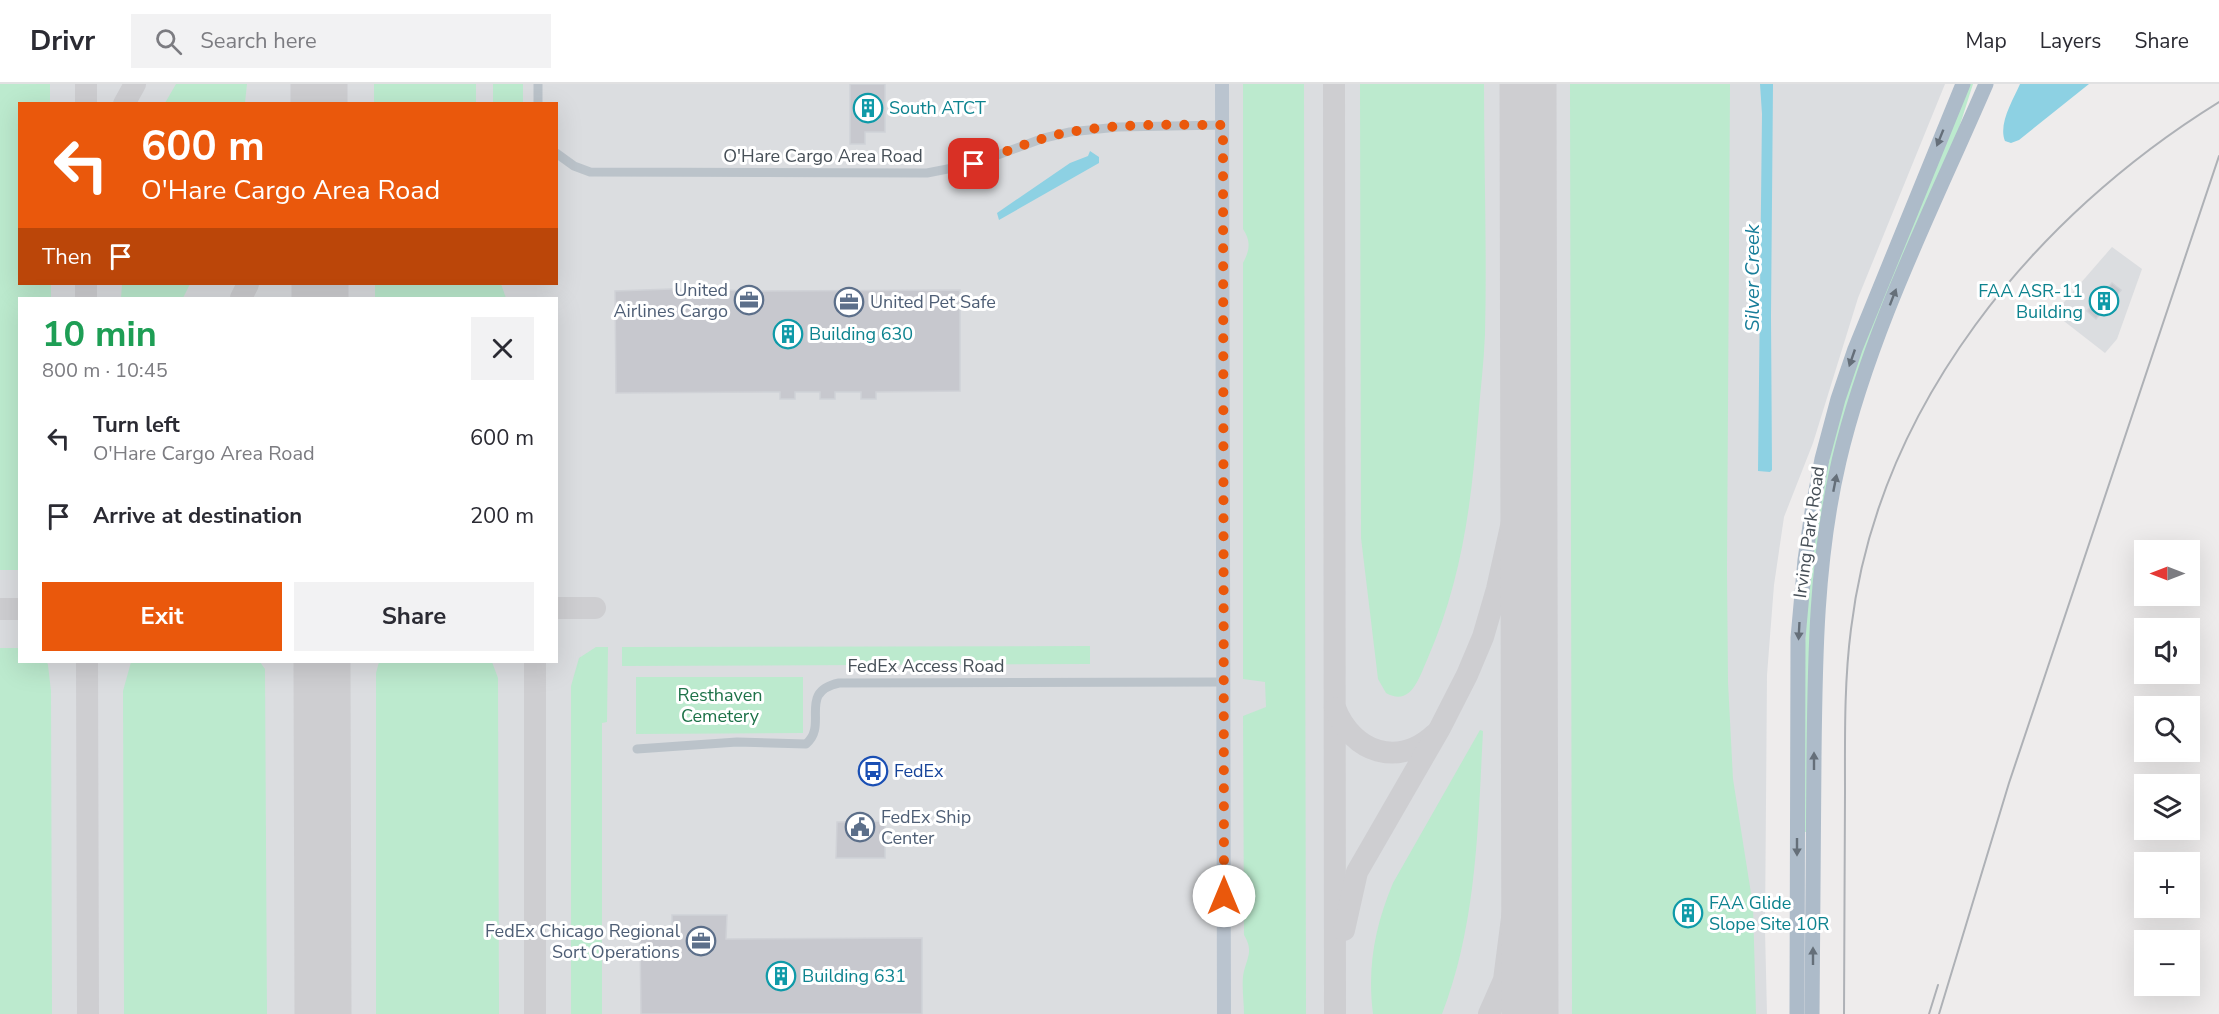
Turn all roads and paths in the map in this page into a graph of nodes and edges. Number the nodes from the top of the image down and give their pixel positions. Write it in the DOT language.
graph roads {
  1 [pos="538,84"];
  2 [pos="1222,84"];
  3 [pos="1963,84"];
  4 [pos="1986,84"];
  5 [pos="538,102"];
  6 [pos="1223,125"];
  7 [pos="560,156"];
  8 [pos="1225,682"];
  9 [pos="637,749"];
  10 [pos="1224,1014"];
  11 [pos="1797,1014"];
  12 [pos="1812,1014"];
  1 -- 5 [label="street"];
  2 -- 6 [label="street"];
  3 -- 11 [label="main road, Irving Park Road, one-way"];
  12 -- 4 [label="main road, Irving Park Road, one-way"];
  6 -- 7 [label="street, O'Hare Cargo Area Road"];
  6 -- 8 [label="street"];
  8 -- 9 [label="street, FedEx Access Road"];
  8 -- 10 [label="street"];
}
